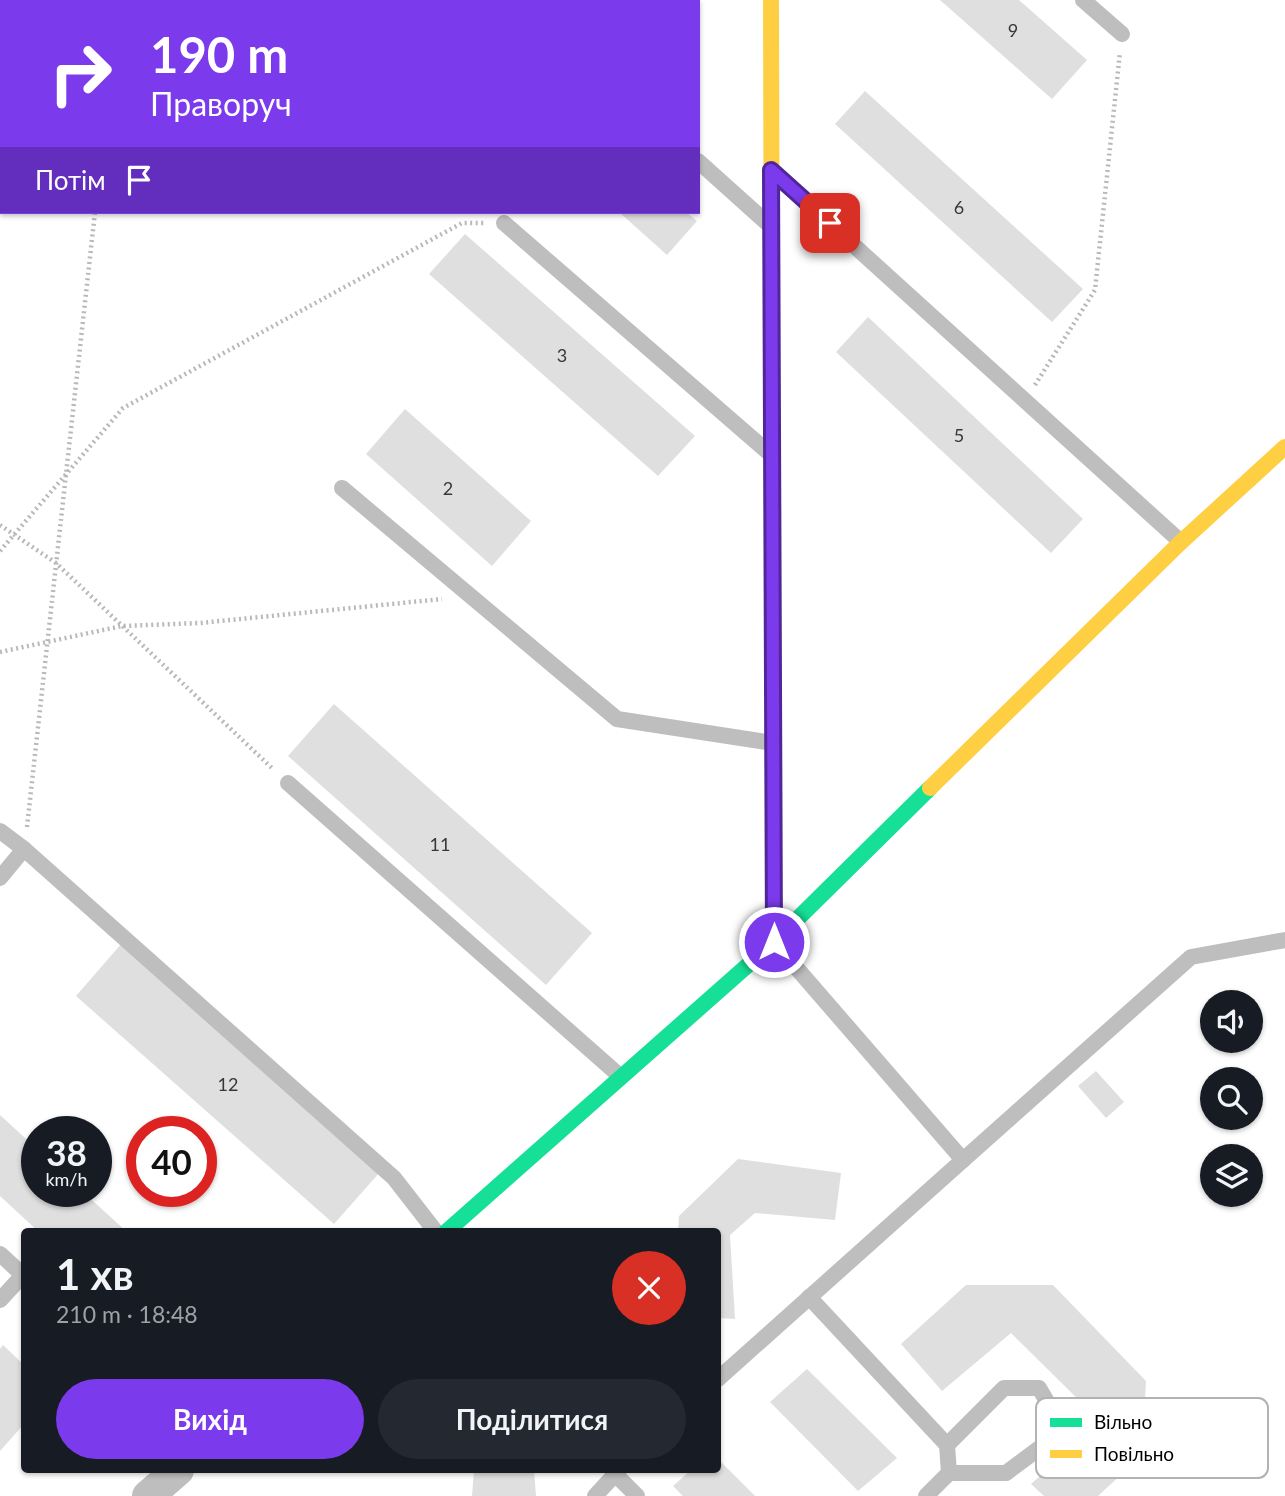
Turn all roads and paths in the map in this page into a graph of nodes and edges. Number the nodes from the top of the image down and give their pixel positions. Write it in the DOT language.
graph roads {
  1 [pos="771,0"];
  2 [pos="1083,0"];
  3 [pos="1122,34"];
  4 [pos="700,163"];
  5 [pos="771,170"];
  6 [pos="95,214"];
  7 [pos="504,223"];
  8 [pos="772,227"];
  9 [pos="1026,401"];
  10 [pos="1285,447"];
  11 [pos="771,455"];
  12 [pos="67,474"];
  13 [pos="342,488"];
  14 [pos="0,525"];
  15 [pos="14,535"];
  16 [pos="1181,542"];
  17 [pos="0,551"];
  18 [pos="56,563"];
  19 [pos="471,596"];
  20 [pos="122,626"];
  21 [pos="47,641"];
  22 [pos="0,652"];
  23 [pos="773,743"];
  24 [pos="288,783"];
  25 [pos="0,831"];
  26 [pos="24,849"];
  27 [pos="0,878"];
  28 [pos="1285,940"];
  29 [pos="774,942"];
  30 [pos="621,1077"];
  31 [pos="962,1160"];
  32 [pos="433,1228"];
  33 [pos="451,1228"];
  34 [pos="0,1254"];
  35 [pos="21,1273"];
  36 [pos="21,1279"];
  37 [pos="809,1297"];
  38 [pos="0,1300"];
  39 [pos="721,1376"];
  40 [pos="1045,1398"];
  41 [pos="947,1445"];
  42 [pos="1036,1451"];
  43 [pos="174,1473"];
  44 [pos="616,1473"];
  45 [pos="618,1473"];
  46 [pos="950,1473"];
  47 [pos="148,1496"];
  48 [pos="595,1496"];
  49 [pos="636,1496"];
  50 [pos="926,1496"];
  1 -- 5 [label="street"];
  2 -- 3 [label="lane"];
  3 -- 9 [label="path"];
  4 -- 8 [label="lane"];
  5 -- 8 [label="street"];
  5 -- 9 [label="lane"];
  6 -- 12 [label="path"];
  7 -- 11 [label="lane"];
  7 -- 12 [label="path"];
  8 -- 11 [label="street"];
  9 -- 16 [label="lane"];
  10 -- 16 [label="street"];
  11 -- 23 [label="street"];
  12 -- 15 [label="path"];
  12 -- 18 [label="path"];
  13 -- 19 [label="lane"];
  14 -- 15 [label="path"];
  15 -- 17 [label="path"];
  15 -- 18 [label="path"];
  16 -- 29 [label="street"];
  18 -- 20 [label="path"];
  18 -- 21 [label="path"];
  19 -- 20 [label="path"];
  19 -- 23 [label="lane"];
  20 -- 21 [label="path"];
  20 -- 24 [label="path"];
  21 -- 22 [label="path"];
  21 -- 26 [label="path"];
  23 -- 29 [label="street"];
  24 -- 30 [label="lane"];
  25 -- 26 [label="lane"];
  26 -- 27 [label="lane"];
  26 -- 32 [label="lane"];
  28 -- 31 [label="lane"];
  29 -- 30 [label="street"];
  29 -- 31 [label="lane"];
  30 -- 33 [label="street"];
  31 -- 37 [label="lane"];
  34 -- 35 [label="lane"];
  36 -- 38 [label="lane"];
  37 -- 39 [label="lane"];
  37 -- 41 [label="lane"];
  40 -- 41 [label="lane"];
  41 -- 46 [label="lane"];
  42 -- 46 [label="lane"];
  43 -- 47 [label="street"];
  44 -- 48 [label="lane"];
  45 -- 49 [label="lane"];
  46 -- 50 [label="lane"];
}
